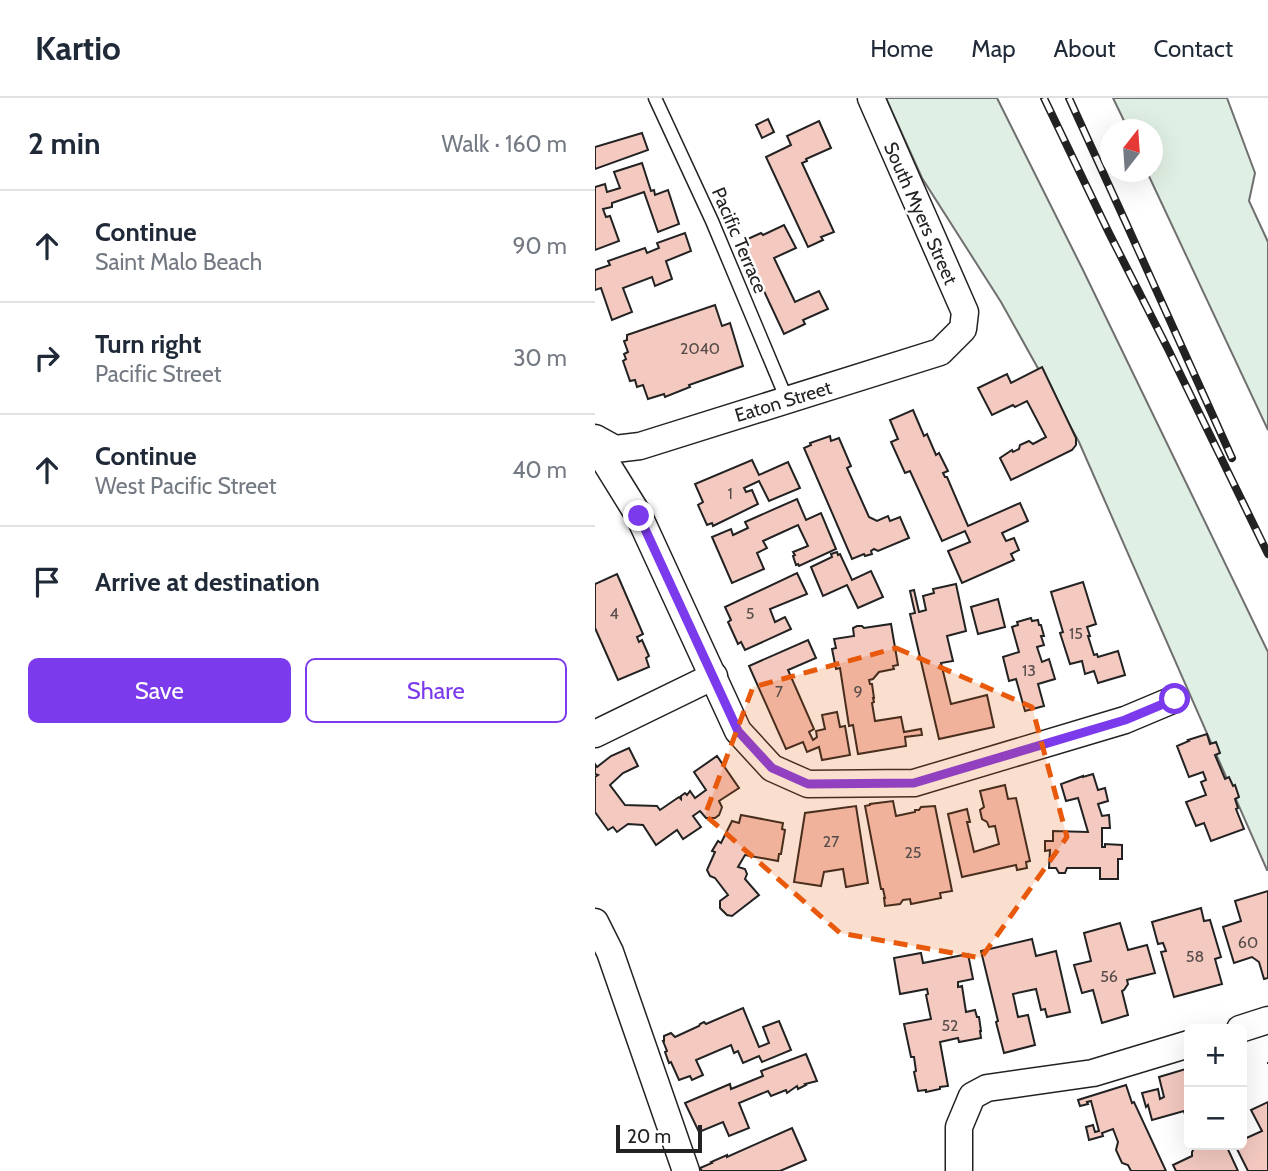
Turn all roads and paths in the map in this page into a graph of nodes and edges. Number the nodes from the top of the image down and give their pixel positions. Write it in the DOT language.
graph roads {
  1 [pos="655,98"];
  2 [pos="871,98"];
  3 [pos="963,328"];
  4 [pos="787,400"];
  5 [pos="595,438"];
  6 [pos="595,445"];
  7 [pos="714,676"];
  8 [pos="1175,699"];
  9 [pos="595,734"];
  10 [pos="595,922"];
  11 [pos="1268,1020"];
  12 [pos="1247,1027"];
  13 [pos="1184,1046"];
  14 [pos="686,1171"];
  15 [pos="959,1171"];
  1 -- 4 [label="lane, Pacific Terrace"];
  2 -- 3 [label="street, South Myers Street"];
  3 -- 4 [label="street, Eaton Street"];
  4 -- 5 [label="street, Eaton Street"];
  6 -- 7 [label="street"];
  7 -- 8 [label="street"];
  7 -- 9 [label="street"];
  10 -- 14 [label="street"];
  11 -- 12 [label="street"];
  13 -- 15 [label="street"];
}
